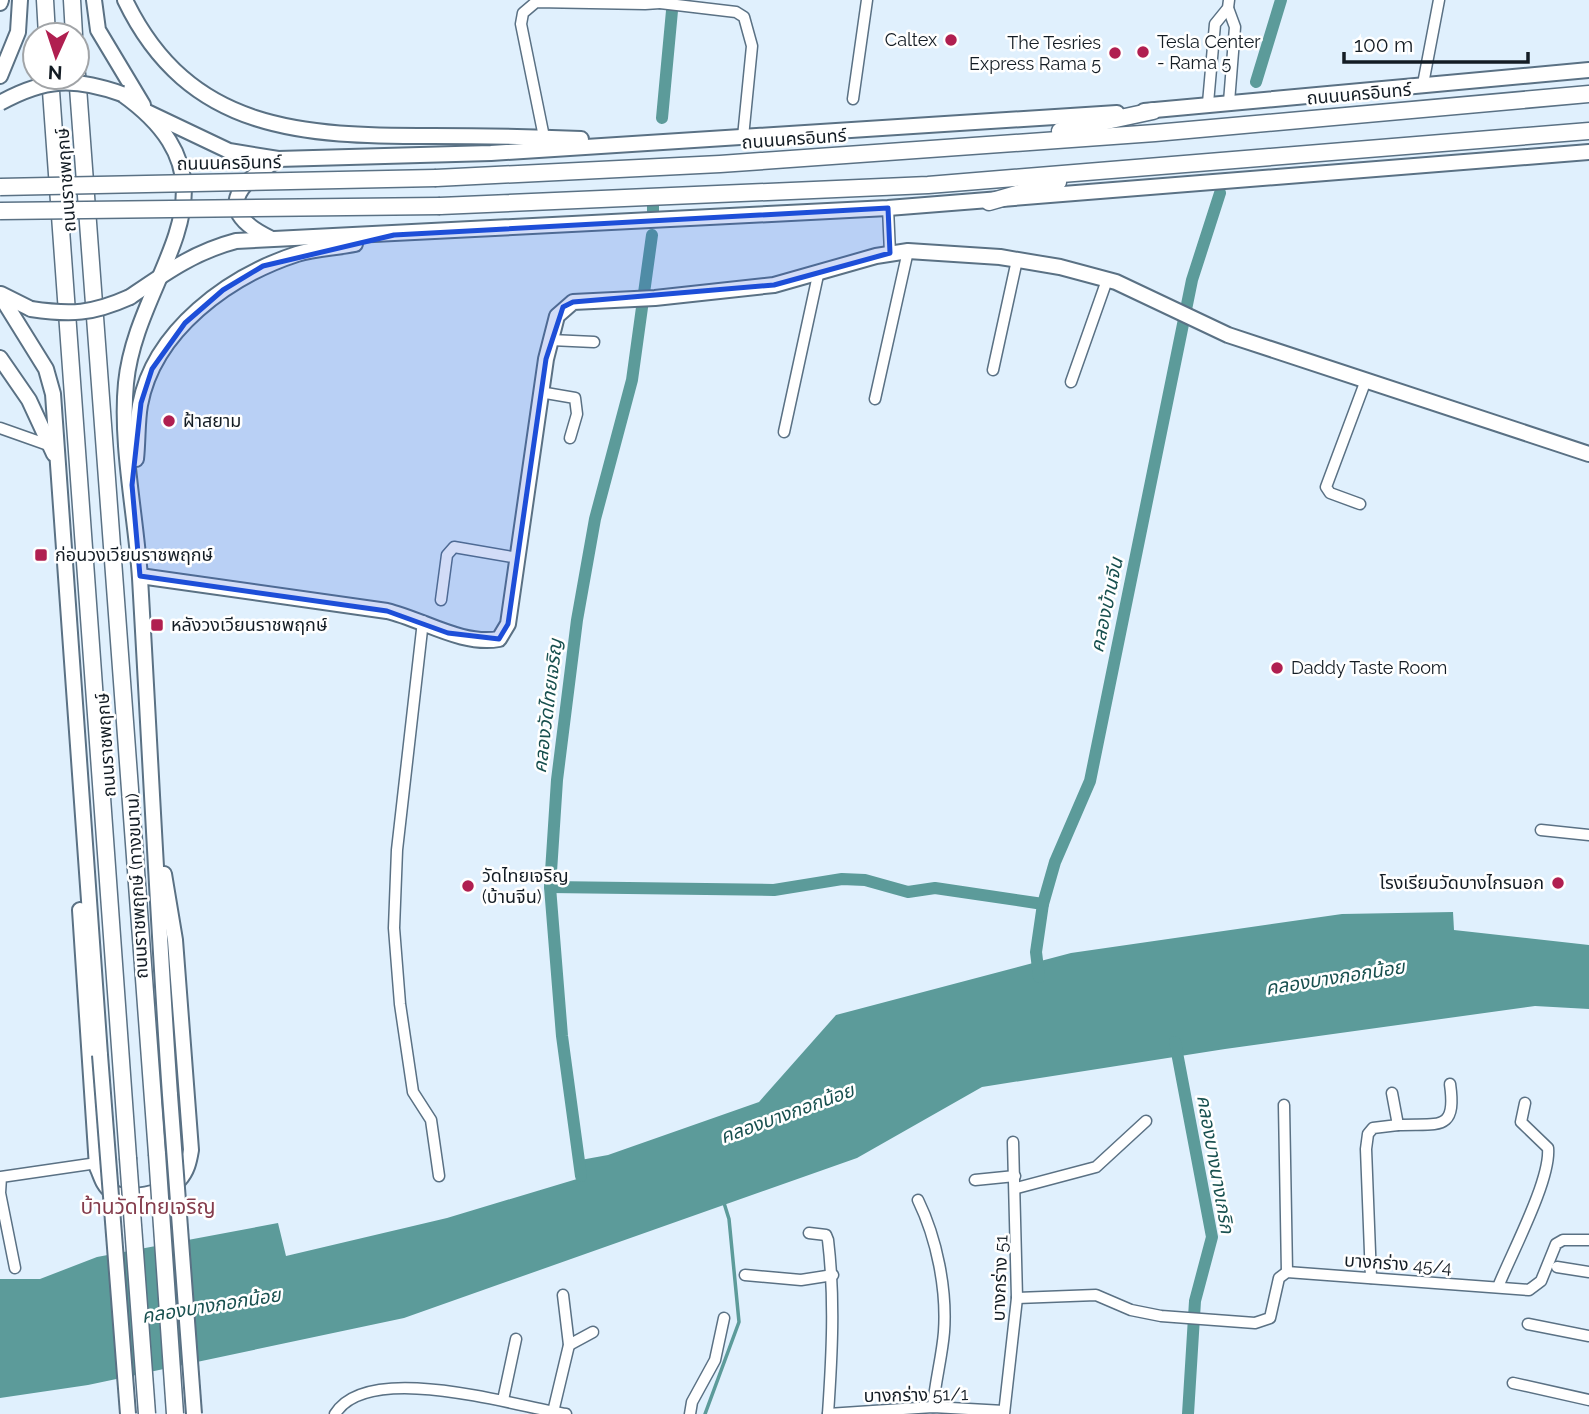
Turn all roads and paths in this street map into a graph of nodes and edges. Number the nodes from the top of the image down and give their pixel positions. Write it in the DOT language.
graph roads {
  1 [pos="20,0"];
  2 [pos="45,0"];
  3 [pos="72,0"];
  4 [pos="94,0"];
  5 [pos="125,0"];
  6 [pos="867,0"];
  7 [pos="1439,0"];
  8 [pos="662,2"];
  9 [pos="1229,4"];
  10 [pos="46,21"];
  11 [pos="73,21"];
  12 [pos="1589,70"];
  13 [pos="0,76"];
  14 [pos="1423,84"];
  15 [pos="51,91"];
  16 [pos="78,91"];
  17 [pos="1589,94"];
  18 [pos="853,99"];
  19 [pos="1229,102"];
  20 [pos="0,103"];
  21 [pos="1208,103"];
  22 [pos="1153,111"];
  23 [pos="147,112"];
  24 [pos="1589,131"];
  25 [pos="544,137"];
  26 [pos="743,137"];
  27 [pos="645,142"];
  28 [pos="1007,143"];
  29 [pos="1589,152"];
  30 [pos="278,159"];
  31 [pos="1094,172"];
  32 [pos="0,187"];
  33 [pos="989,202"];
  34 [pos="888,208"];
  35 [pos="0,212"];
  36 [pos="394,235"];
  37 [pos="274,240"];
  38 [pos="908,251"];
  39 [pos="890,253"];
  40 [pos="1017,260"];
  41 [pos="818,275"];
  42 [pos="159,277"];
  43 [pos="1107,280"];
  44 [pos="0,294"];
  45 [pos="551,340"];
  46 [pos="594,342"];
  47 [pos="0,358"];
  48 [pos="993,370"];
  49 [pos="1366,380"];
  50 [pos="1071,382"];
  51 [pos="540,392"];
  52 [pos="875,399"];
  53 [pos="0,428"];
  54 [pos="784,432"];
  55 [pos="570,438"];
  56 [pos="51,446"];
  57 [pos="1589,454"];
  58 [pos="60,468"];
  59 [pos="132,485"];
  60 [pos="1360,504"];
  61 [pos="518,558"];
  62 [pos="140,576"];
  63 [pos="441,600"];
  64 [pos="423,621"];
  65 [pos="154,825"];
  66 [pos="1541,830"];
  67 [pos="1589,835"];
  68 [pos="85,864"];
  69 [pos="1450,1084"];
  70 [pos="1392,1093"];
  71 [pos="1525,1103"];
  72 [pos="1284,1105"];
  73 [pos="1146,1121"];
  74 [pos="1398,1125"];
  75 [pos="1013,1142"];
  76 [pos="97,1163"];
  77 [pos="439,1176"];
  78 [pos="1015,1176"];
  79 [pos="975,1180"];
  80 [pos="1017,1188"];
  81 [pos="918,1200"];
  82 [pos="809,1233"];
  83 [pos="1589,1240"];
  84 [pos="1557,1267"];
  85 [pos="15,1268"];
  86 [pos="1287,1272"];
  87 [pos="1589,1272"];
  88 [pos="745,1275"];
  89 [pos="833,1275"];
  90 [pos="1371,1279"];
  91 [pos="1503,1288"];
  92 [pos="563,1295"];
  93 [pos="1017,1298"];
  94 [pos="724,1318"];
  95 [pos="1528,1324"];
  96 [pos="593,1332"];
  97 [pos="1589,1336"];
  98 [pos="516,1339"];
  99 [pos="569,1345"];
  100 [pos="1513,1383"];
  101 [pos="1589,1399"];
  102 [pos="503,1400"];
  103 [pos="933,1407"];
  104 [pos="553,1412"];
  105 [pos="1004,1413"];
  106 [pos="128,1414"];
  107 [pos="147,1414"];
  108 [pos="175,1414"];
  109 [pos="194,1414"];
  110 [pos="335,1414"];
  111 [pos="566,1414"];
  112 [pos="690,1414"];
  113 [pos="828,1414"];
  1 -- 13 [label="main road"];
  2 -- 10 [label="main road"];
  3 -- 11 [label="main road"];
  4 -- 23 [label="main road"];
  5 -- 25 [label="main road"];
  6 -- 18 [label="street"];
  7 -- 14 [label="street"];
  8 -- 25 [label="street"];
  8 -- 26 [label="street"];
  9 -- 19 [label="street"];
  9 -- 21 [label="street"];
  12 -- 14 [label="main road, ถนนนครอินทร์"];
  14 -- 19 [label="main road, ถนนนครอินทร์"];
  15 -- 107 [label="main road, ถนนราชพฤกษ์, bridge"];
  16 -- 108 [label="main road, ถนนราชพฤกษ์, bridge"];
  17 -- 28 [label="main road, ถนนนครอินทร์"];
  19 -- 21 [label="main road, ถนนนครอินทร์"];
  20 -- 23 [label="main road, bridge"];
  21 -- 22 [label="main road, ถนนนครอินทร์"];
  22 -- 26 [label="main road, ถนนนครอินทร์"];
  22 -- 28 [label="main road"];
  23 -- 30 [label="main road, ถนนนครอินทร์"];
  23 -- 42 [label="main road, ถนนราชพฤกษ์ (ทางขนาน)"];
  24 -- 31 [label="main road"];
  25 -- 27 [label="main road"];
  26 -- 27 [label="main road, ถนนนครอินทร์"];
  27 -- 30 [label="main road, ถนนนครอินทร์"];
  28 -- 32 [label="main road, ถนนนครอินทร์, bridge"];
  29 -- 33 [label="main road"];
  30 -- 37 [label="main road"];
  31 -- 33 [label="main road"];
  31 -- 35 [label="main road, bridge"];
  33 -- 34 [label="main road"];
  34 -- 36 [label="main road"];
  34 -- 39 [label="street"];
  36 -- 37 [label="main road"];
  36 -- 59 [label="main road"];
  37 -- 42 [label="main road"];
  38 -- 39 [label="main road"];
  38 -- 40 [label="main road"];
  38 -- 52 [label="street"];
  39 -- 41 [label="main road"];
  40 -- 43 [label="main road"];
  40 -- 48 [label="street"];
  41 -- 45 [label="main road"];
  41 -- 54 [label="street"];
  42 -- 44 [label="main road, bridge"];
  42 -- 59 [label="main road, ถนนราชพฤกษ์ (ทางขนาน)"];
  43 -- 49 [label="main road"];
  43 -- 50 [label="street"];
  44 -- 58 [label="main road"];
  45 -- 46 [label="street"];
  45 -- 51 [label="main road"];
  47 -- 56 [label="main road"];
  49 -- 57 [label="main road"];
  49 -- 60 [label="street"];
  51 -- 55 [label="street"];
  51 -- 61 [label="main road"];
  53 -- 56 [label="street"];
  56 -- 58 [label="main road"];
  58 -- 68 [label="main road"];
  59 -- 62 [label="main road, ถนนราชพฤกษ์ (ทางขนาน)"];
  61 -- 63 [label="street"];
  61 -- 64 [label="main road"];
  62 -- 64 [label="main road"];
  62 -- 65 [label="main road, ถนนราชพฤกษ์ (ทางขนาน)"];
  64 -- 77 [label="street"];
  65 -- 76 [label="main road"];
  65 -- 109 [label="main road, ถนนราชพฤกษ์ (ทางขนาน), bridge"];
  66 -- 67 [label="street"];
  68 -- 76 [label="main road"];
  68 -- 106 [label="main road, bridge"];
  69 -- 74 [label="street"];
  70 -- 74 [label="street"];
  71 -- 91 [label="street"];
  72 -- 86 [label="street"];
  73 -- 80 [label="street"];
  74 -- 90 [label="street"];
  75 -- 78 [label="street, บางกร่าง 51"];
  76 -- 85 [label="street"];
  78 -- 79 [label="street"];
  78 -- 80 [label="street, บางกร่าง 51"];
  80 -- 93 [label="street, บางกร่าง 51"];
  81 -- 103 [label="street"];
  82 -- 89 [label="street"];
  83 -- 91 [label="street, บางกร่าง 45/4"];
  84 -- 87 [label="street"];
  86 -- 90 [label="street, บางกร่าง 45/4"];
  86 -- 93 [label="street"];
  88 -- 89 [label="street"];
  89 -- 113 [label="street"];
  90 -- 91 [label="street, บางกร่าง 45/4"];
  92 -- 99 [label="street"];
  93 -- 105 [label="street, บางกร่าง 51"];
  94 -- 112 [label="street"];
  95 -- 97 [label="street"];
  96 -- 99 [label="street"];
  98 -- 102 [label="street"];
  99 -- 104 [label="street"];
  100 -- 101 [label="street"];
  102 -- 104 [label="street"];
  102 -- 110 [label="street"];
  103 -- 105 [label="street, บางกร่าง 51/1"];
  103 -- 113 [label="street, บางกร่าง 51/1"];
  104 -- 111 [label="street"];
}
